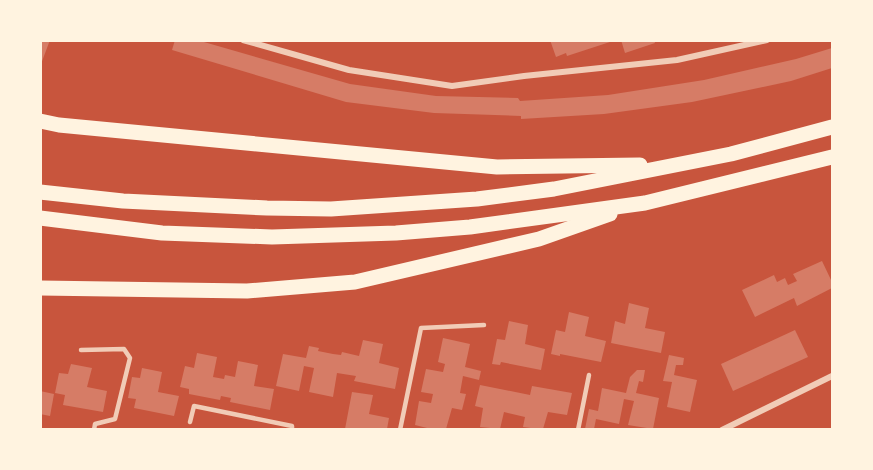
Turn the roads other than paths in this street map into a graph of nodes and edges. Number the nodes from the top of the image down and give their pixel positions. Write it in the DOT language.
graph roads {
  1 [pos="243,40"];
  2 [pos="767,40"];
  3 [pos="40,121"];
  4 [pos="832,127"];
  5 [pos="832,157"];
  6 [pos="676,165"];
  7 [pos="40,192"];
  8 [pos="645,202"];
  9 [pos="40,218"];
  10 [pos="40,288"];
  11 [pos="484,325"];
  12 [pos="81,350"];
  13 [pos="589,375"];
  14 [pos="832,376"];
  15 [pos="190,422"];
  16 [pos="94,429"];
  17 [pos="292,429"];
  18 [pos="400,429"];
  19 [pos="578,429"];
  20 [pos="722,429"];
  1 -- 2 [label="street"];
  3 -- 6 [label="main road"];
  4 -- 6 [label="main road"];
  5 -- 8 [label="main road"];
  6 -- 7 [label="main road"];
  8 -- 9 [label="main road"];
  8 -- 10 [label="main road"];
  11 -- 18 [label="lane"];
  12 -- 16 [label="lane"];
  13 -- 19 [label="lane"];
  14 -- 20 [label="street"];
  15 -- 17 [label="lane"];
}
